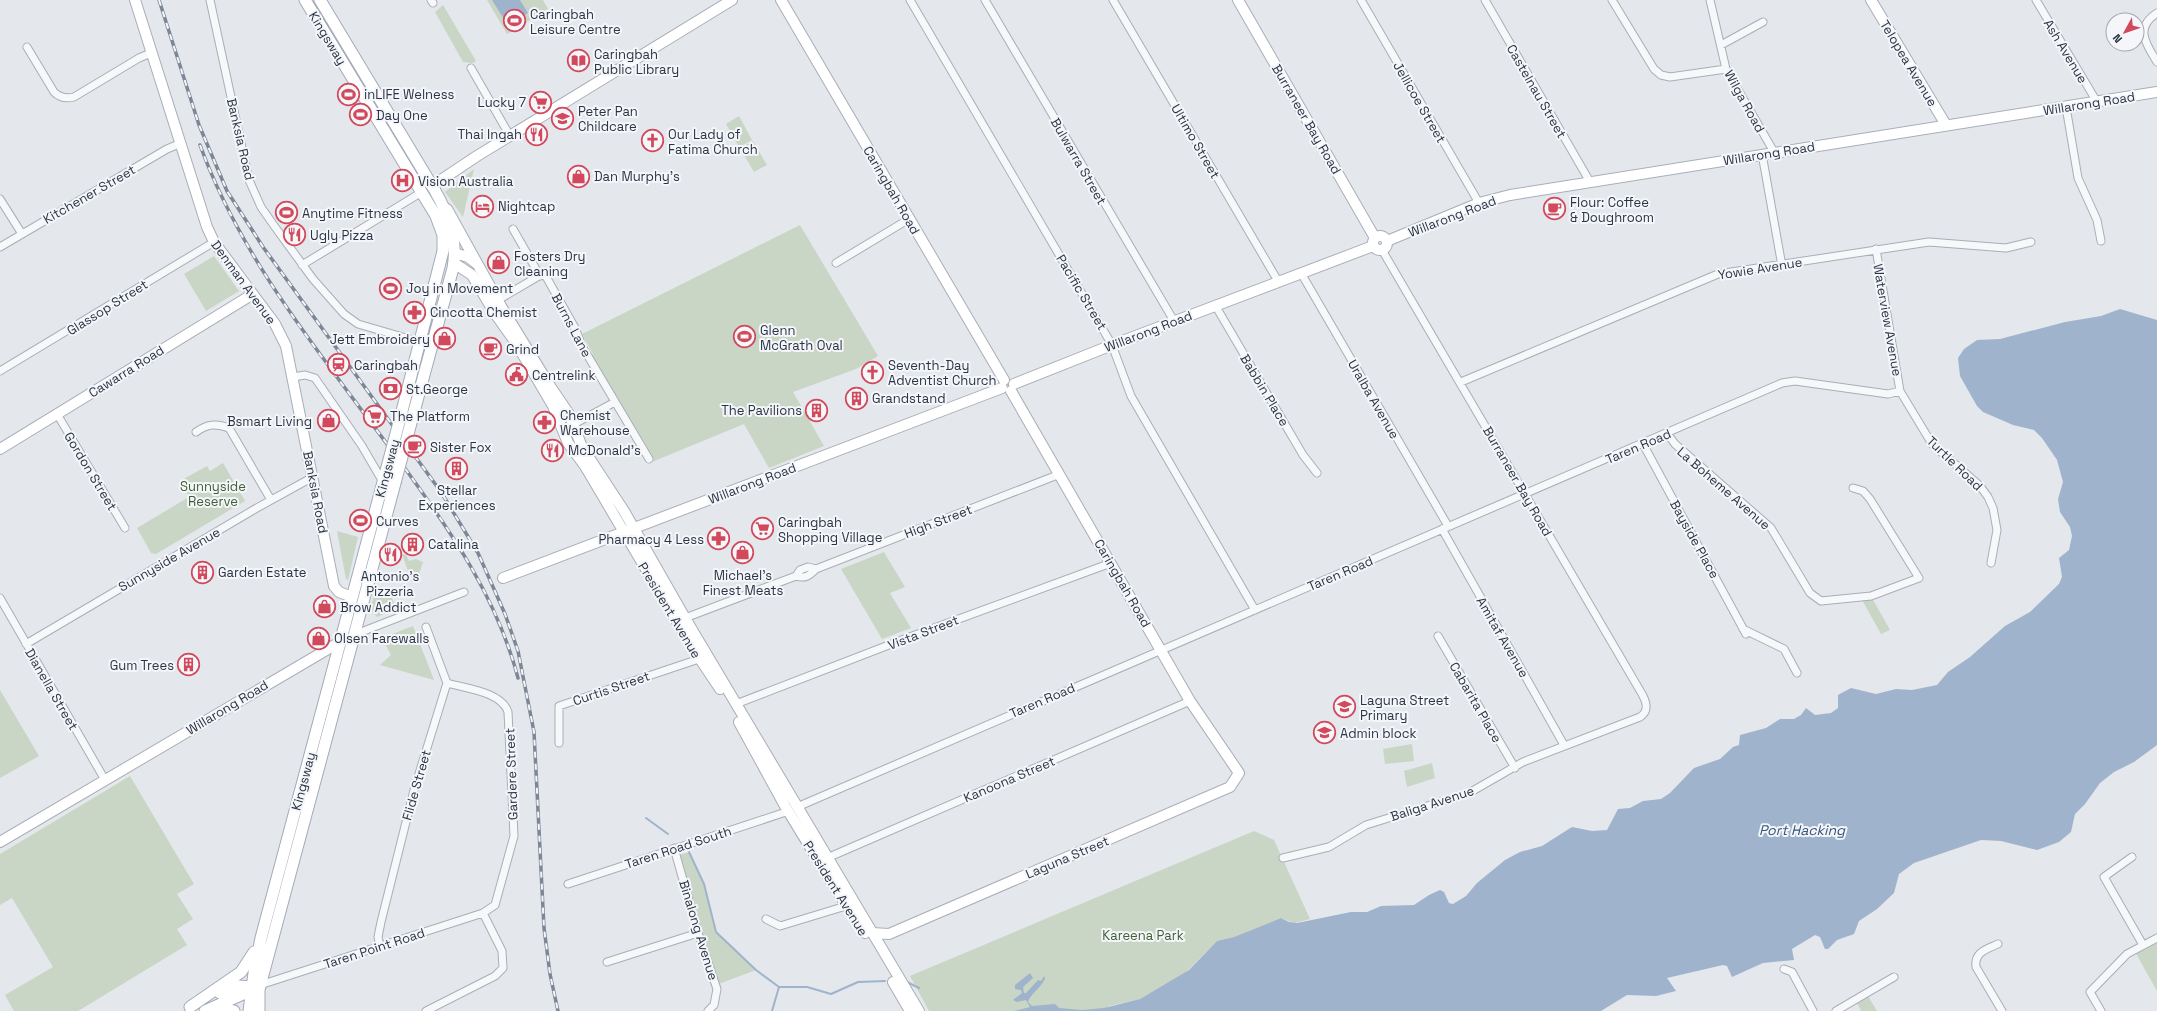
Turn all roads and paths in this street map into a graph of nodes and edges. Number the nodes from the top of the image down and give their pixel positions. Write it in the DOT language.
graph roads {
  1 [pos="135,0"];
  2 [pos="210,0"];
  3 [pos="305,0"];
  4 [pos="320,0"];
  5 [pos="732,0"];
  6 [pos="780,0"];
  7 [pos="910,0"];
  8 [pos="985,0"];
  9 [pos="1113,0"];
  10 [pos="1238,0"];
  11 [pos="1361,0"];
  12 [pos="1485,0"];
  13 [pos="1612,0"];
  14 [pos="1710,0"];
  15 [pos="1871,0"];
  16 [pos="2036,0"];
  17 [pos="2157,13"];
  18 [pos="1763,22"];
  19 [pos="1721,45"];
  20 [pos="27,47"];
  21 [pos="151,53"];
  22 [pos="2157,62"];
  23 [pos="471,68"];
  24 [pos="1726,68"];
  25 [pos="2157,92"];
  26 [pos="2097,102"];
  27 [pos="2066,107"];
  28 [pos="1946,125"];
  29 [pos="510,136"];
  30 [pos="179,144"];
  31 [pos="1774,152"];
  32 [pos="1762,154"];
  33 [pos="1590,182"];
  34 [pos="433,188"];
  35 [pos="422,192"];
  36 [pos="0,199"];
  37 [pos="1480,203"];
  38 [pos="909,219"];
  39 [pos="513,229"];
  40 [pos="22,234"];
  41 [pos="2101,241"];
  42 [pos="214,242"];
  43 [pos="2031,242"];
  44 [pos="1377,244"];
  45 [pos="0,247"];
  46 [pos="1876,249"];
  47 [pos="443,251"];
  48 [pos="454,258"];
  49 [pos="836,263"];
  50 [pos="302,265"];
  51 [pos="479,265"];
  52 [pos="1782,266"];
  53 [pos="1301,272"];
  54 [pos="540,276"];
  55 [pos="1278,281"];
  56 [pos="253,294"];
  57 [pos="494,302"];
  58 [pos="1215,305"];
  59 [pos="1174,321"];
  60 [pos="420,342"];
  61 [pos="432,345"];
  62 [pos="1112,345"];
  63 [pos="0,372"];
  64 [pos="293,377"];
  65 [pos="1461,382"];
  66 [pos="1008,386"];
  67 [pos="1900,391"];
  68 [pos="615,402"];
  69 [pos="57,414"];
  70 [pos="574,424"];
  71 [pos="196,432"];
  72 [pos="1667,433"];
  73 [pos="1643,444"];
  74 [pos="0,449"];
  75 [pos="649,458"];
  76 [pos="581,460"];
  77 [pos="1318,473"];
  78 [pos="1060,474"];
  79 [pos="313,477"];
  80 [pos="383,482"];
  81 [pos="1854,488"];
  82 [pos="1525,494"];
  83 [pos="271,500"];
  84 [pos="125,528"];
  85 [pos="1445,528"];
  86 [pos="629,530"];
  87 [pos="1111,562"];
  88 [pos="1991,563"];
  89 [pos="503,578"];
  90 [pos="464,592"];
  91 [pos="352,597"];
  92 [pos="0,598"];
  93 [pos="1255,610"];
  94 [pos="681,620"];
  95 [pos="426,627"];
  96 [pos="356,634"];
  97 [pos="1438,636"];
  98 [pos="341,641"];
  99 [pos="26,644"];
  100 [pos="1162,651"];
  101 [pos="703,657"];
  102 [pos="1796,673"];
  103 [pos="447,683"];
  104 [pos="1190,701"];
  105 [pos="736,704"];
  106 [pos="1645,714"];
  107 [pos="559,743"];
  108 [pos="1564,745"];
  109 [pos="1515,768"];
  110 [pos="1239,773"];
  111 [pos="105,780"];
  112 [pos="793,809"];
  113 [pos="0,842"];
  114 [pos="674,848"];
  115 [pos="2132,857"];
  116 [pos="827,858"];
  117 [pos="1283,858"];
  118 [pos="568,884"];
  119 [pos="850,904"];
  120 [pos="495,905"];
  121 [pos="483,913"];
  122 [pos="766,918"];
  123 [pos="698,933"];
  124 [pos="872,933"];
  125 [pos="889,934"];
  126 [pos="261,938"];
  127 [pos="2157,938"];
  128 [pos="1998,944"];
  129 [pos="2143,944"];
  130 [pos="380,946"];
  131 [pos="882,950"];
  132 [pos="607,962"];
  133 [pos="1784,969"];
  134 [pos="1894,977"];
  135 [pos="256,986"];
  136 [pos="187,1009"];
  137 [pos="205,1011"];
  138 [pos="212,1011"];
  139 [pos="234,1011"];
  140 [pos="249,1011"];
  141 [pos="258,1011"];
  142 [pos="426,1011"];
  143 [pos="708,1011"];
  144 [pos="910,1011"];
  145 [pos="919,1011"];
  146 [pos="1814,1011"];
  147 [pos="1836,1011"];
  148 [pos="2002,1011"];
  149 [pos="2101,1011"];
  1 -- 21 [label="street, Denman Avenue"];
  2 -- 50 [label="street, Banksia Road"];
  3 -- 35 [label="main road, Kingsway"];
  4 -- 34 [label="main road, Kingsway"];
  5 -- 29 [label="street"];
  6 -- 38 [label="street, Caringbah Road"];
  7 -- 62 [label="street, Pacific Street"];
  8 -- 59 [label="street, Bulwarra Street"];
  9 -- 55 [label="street, Ultimo Street"];
  10 -- 44 [label="street, Burraneer Bay Road"];
  11 -- 37 [label="street, Jellicoe Street"];
  12 -- 33 [label="street, Castelnau Street"];
  13 -- 24 [label="street"];
  14 -- 19 [label="street, Wilga Road"];
  15 -- 28 [label="street, Telopea Avenue"];
  16 -- 26 [label="street, Ash Avenue"];
  17 -- 22 [label="street"];
  18 -- 19 [label="street"];
  19 -- 24 [label="street, Wilga Road"];
  20 -- 21 [label="street"];
  21 -- 30 [label="street, Denman Avenue"];
  23 -- 29 [label="street"];
  24 -- 31 [label="street, Wilga Road"];
  25 -- 26 [label="street, Willarong Road"];
  26 -- 27 [label="street, Willarong Road"];
  27 -- 28 [label="street, Willarong Road"];
  27 -- 41 [label="street"];
  28 -- 31 [label="street, Willarong Road"];
  29 -- 34 [label="street"];
  30 -- 40 [label="street, Kitchener Street"];
  30 -- 42 [label="street, Denman Avenue"];
  31 -- 32 [label="street, Willarong Road"];
  32 -- 33 [label="street, Willarong Road"];
  32 -- 52 [label="street"];
  33 -- 37 [label="street, Willarong Road"];
  34 -- 35 [label="main road"];
  34 -- 48 [label="main road, Kingsway"];
  34 -- 51 [label="street, President Avenue"];
  35 -- 47 [label="main road, Kingsway"];
  35 -- 50 [label="street"];
  36 -- 40 [label="street"];
  37 -- 44 [label="street, Willarong Road"];
  38 -- 49 [label="street"];
  38 -- 66 [label="street, Caringbah Road"];
  39 -- 54 [label="street, Burns Lane"];
  40 -- 45 [label="street, Kitchener Street"];
  42 -- 56 [label="street, Denman Avenue"];
  42 -- 63 [label="street, Glassop Street"];
  43 -- 46 [label="street, Yowie Avenue"];
  44 -- 53 [label="street, Willarong Road"];
  44 -- 65 [label="street, Burraneer Bay Road"];
  46 -- 52 [label="street, Yowie Avenue"];
  46 -- 67 [label="street, Waterview Avenue"];
  47 -- 48 [label="main road, President Avenue"];
  47 -- 60 [label="main road, Kingsway"];
  48 -- 51 [label="street, President Avenue"];
  48 -- 57 [label="street, President Avenue"];
  48 -- 61 [label="main road, Kingsway"];
  50 -- 60 [label="street, Banksia Road"];
  51 -- 57 [label="street, President Avenue"];
  52 -- 65 [label="street, Yowie Avenue"];
  53 -- 55 [label="street, Willarong Road"];
  53 -- 85 [label="street, Uralba Avenue"];
  54 -- 57 [label="street"];
  54 -- 68 [label="street, Burns Lane"];
  55 -- 58 [label="street, Willarong Road"];
  56 -- 64 [label="street, Denman Avenue"];
  56 -- 69 [label="street, Cawarra Road"];
  57 -- 70 [label="street, President Avenue"];
  57 -- 76 [label="street, President Avenue"];
  58 -- 59 [label="street, Willarong Road"];
  58 -- 77 [label="street, Babbin Place"];
  59 -- 62 [label="street, Willarong Road"];
  60 -- 61 [label="main road"];
  60 -- 80 [label="main road, Kingsway, bridge"];
  61 -- 96 [label="main road, Kingsway, bridge"];
  62 -- 66 [label="street, Willarong Road"];
  62 -- 93 [label="street, Pacific Street"];
  64 -- 79 [label="street, Banksia Road"];
  64 -- 80 [label="street"];
  65 -- 82 [label="street, Burraneer Bay Road"];
  66 -- 78 [label="street, Caringbah Road"];
  66 -- 86 [label="street, Willarong Road"];
  67 -- 72 [label="street, Taren Road"];
  67 -- 88 [label="street, Turtle Road"];
  68 -- 70 [label="street"];
  68 -- 75 [label="street, Burns Lane"];
  69 -- 74 [label="street, Cawarra Road"];
  69 -- 84 [label="street, Gordon Street"];
  70 -- 76 [label="street"];
  70 -- 86 [label="street, President Avenue"];
  71 -- 83 [label="street"];
  72 -- 73 [label="street, Taren Road"];
  72 -- 81 [label="street, La Boheme Avenue"];
  73 -- 82 [label="street, Taren Road"];
  73 -- 102 [label="street, Bayside Place"];
  76 -- 86 [label="street, President Avenue"];
  78 -- 87 [label="street, Caringbah Road"];
  78 -- 94 [label="street, High Street"];
  79 -- 83 [label="street, Sunnyside Avenue"];
  79 -- 91 [label="street, Banksia Road"];
  80 -- 91 [label="main road, Kingsway"];
  82 -- 85 [label="street, Taren Road"];
  82 -- 106 [label="street, Burraneer Bay Road"];
  83 -- 99 [label="street, Sunnyside Avenue"];
  85 -- 93 [label="street, Taren Road"];
  85 -- 108 [label="street, Amitaf Avenue"];
  86 -- 89 [label="street, Willarong Road"];
  86 -- 94 [label="street, President Avenue"];
  87 -- 100 [label="street, Caringbah Road"];
  87 -- 105 [label="street, Vista Street"];
  90 -- 96 [label="street, Willarong Road"];
  91 -- 98 [label="main road, Kingsway"];
  92 -- 99 [label="street, Dianella Street"];
  93 -- 100 [label="street, Taren Road"];
  94 -- 101 [label="street, President Avenue"];
  95 -- 103 [label="street"];
  96 -- 98 [label="street, Willarong Road"];
  96 -- 135 [label="main road, Kingsway"];
  97 -- 109 [label="street, Cabarita Place"];
  98 -- 111 [label="street, Willarong Road"];
  98 -- 126 [label="main road, Kingsway"];
  99 -- 111 [label="street, Dianella Street"];
  100 -- 104 [label="street, Caringbah Road"];
  100 -- 112 [label="street, Taren Road"];
  101 -- 105 [label="street, President Avenue"];
  101 -- 107 [label="street, Curtis Street"];
  101 -- 112 [label="street, President Avenue"];
  103 -- 120 [label="street, Gardere Street"];
  103 -- 130 [label="street, Flide Street"];
  104 -- 110 [label="street, Caringbah Road"];
  104 -- 116 [label="street, Kanoona Street"];
  105 -- 112 [label="street, President Avenue"];
  106 -- 108 [label="street, Baliga Avenue"];
  108 -- 109 [label="street, Baliga Avenue"];
  109 -- 117 [label="street, Baliga Avenue"];
  110 -- 125 [label="street, Laguna Street"];
  111 -- 113 [label="street, Willarong Road"];
  112 -- 114 [label="street, Taren Road South"];
  112 -- 116 [label="street, President Avenue"];
  112 -- 119 [label="street, President Avenue"];
  114 -- 118 [label="street, Taren Road South"];
  114 -- 123 [label="street, Binalong Avenue"];
  115 -- 129 [label="street"];
  116 -- 119 [label="street, President Avenue"];
  119 -- 122 [label="street"];
  119 -- 124 [label="street, President Avenue"];
  119 -- 144 [label="street, President Avenue"];
  120 -- 121 [label="street, Taren Point Road"];
  121 -- 130 [label="street, Taren Point Road"];
  121 -- 142 [label="street"];
  123 -- 132 [label="street"];
  123 -- 143 [label="street, Binalong Avenue"];
  124 -- 125 [label="street, Laguna Street"];
  124 -- 131 [label="street, President Avenue"];
  125 -- 131 [label="street"];
  126 -- 135 [label="main road, Kingsway"];
  126 -- 136 [label="main road"];
  127 -- 129 [label="street"];
  128 -- 148 [label="street"];
  129 -- 149 [label="street"];
  130 -- 135 [label="street, Taren Point Road"];
  131 -- 145 [label="street, President Avenue"];
  133 -- 146 [label="street"];
  134 -- 147 [label="street"];
  135 -- 136 [label="main road, Taren Point Road"];
  135 -- 137 [label="main road, Taren Point Road"];
  135 -- 140 [label="main road, Kingsway"];
  135 -- 141 [label="main road, Kingsway"];
  138 -- 139 [label="main road"];
}
